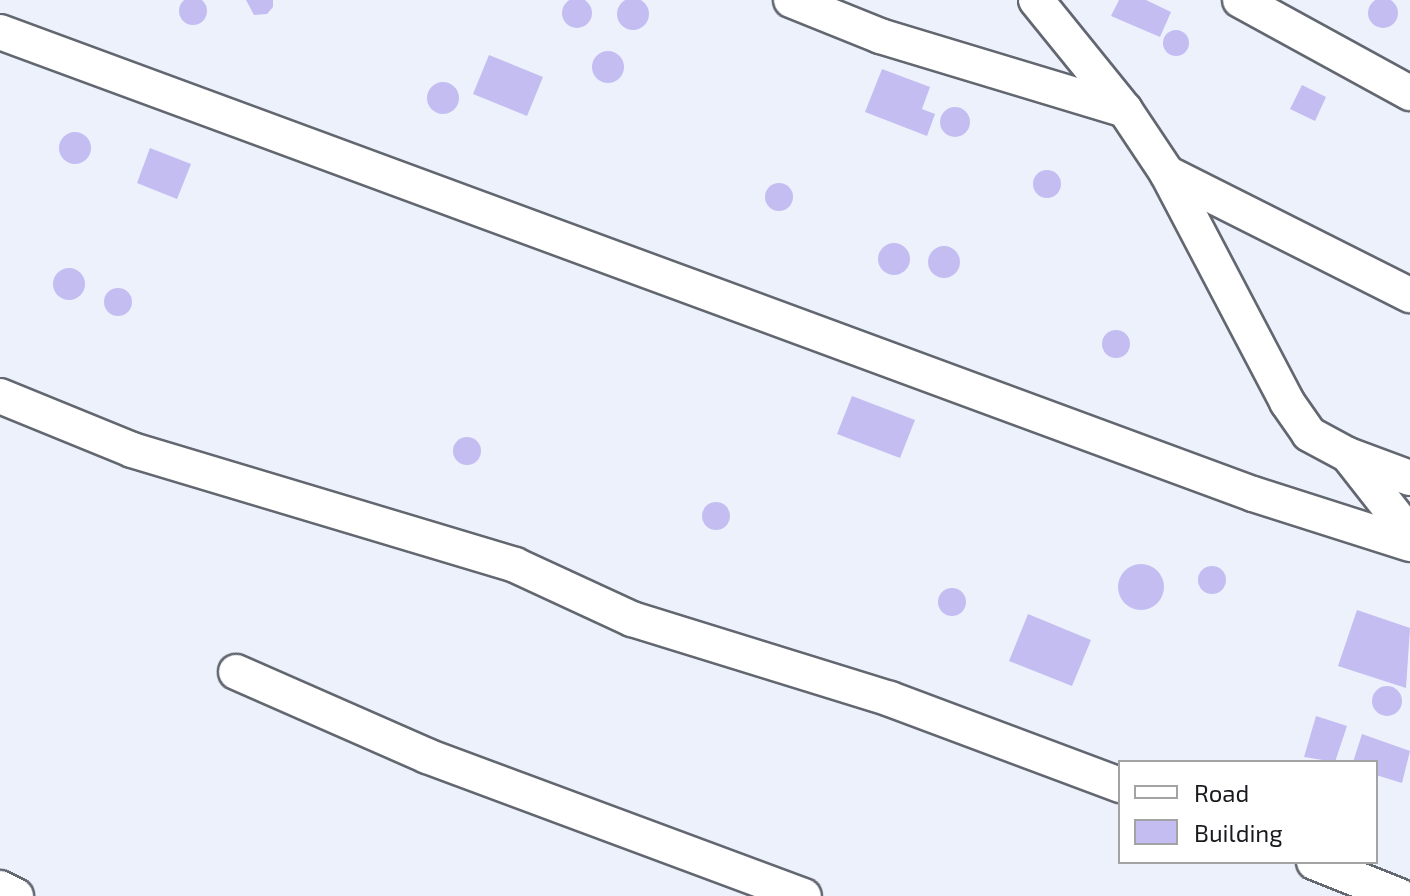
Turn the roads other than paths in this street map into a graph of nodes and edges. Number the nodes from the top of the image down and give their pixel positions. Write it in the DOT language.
graph roads {
  1 [pos="791,0"];
  2 [pos="1036,0"];
  3 [pos="1240,0"];
  4 [pos="0,32"];
  5 [pos="1410,93"];
  6 [pos="1125,110"];
  7 [pos="1167,173"];
  8 [pos="1410,295"];
  9 [pos="0,396"];
  10 [pos="1348,455"];
  11 [pos="1410,478"];
  12 [pos="1410,534"];
  13 [pos="1410,544"];
  14 [pos="236,672"];
  15 [pos="1118,784"];
  16 [pos="1319,864"];
  17 [pos="0,888"];
  18 [pos="16,896"];
  19 [pos="804,896"];
  20 [pos="1399,896"];
  1 -- 6 [label="street"];
  2 -- 6 [label="street"];
  3 -- 5 [label="street"];
  4 -- 13 [label="street"];
  6 -- 7 [label="street"];
  7 -- 8 [label="street"];
  7 -- 10 [label="street"];
  9 -- 15 [label="street"];
  10 -- 11 [label="street"];
  10 -- 12 [label="street"];
  14 -- 19 [label="street"];
  16 -- 20 [label="street"];
  17 -- 18 [label="street"];
}
